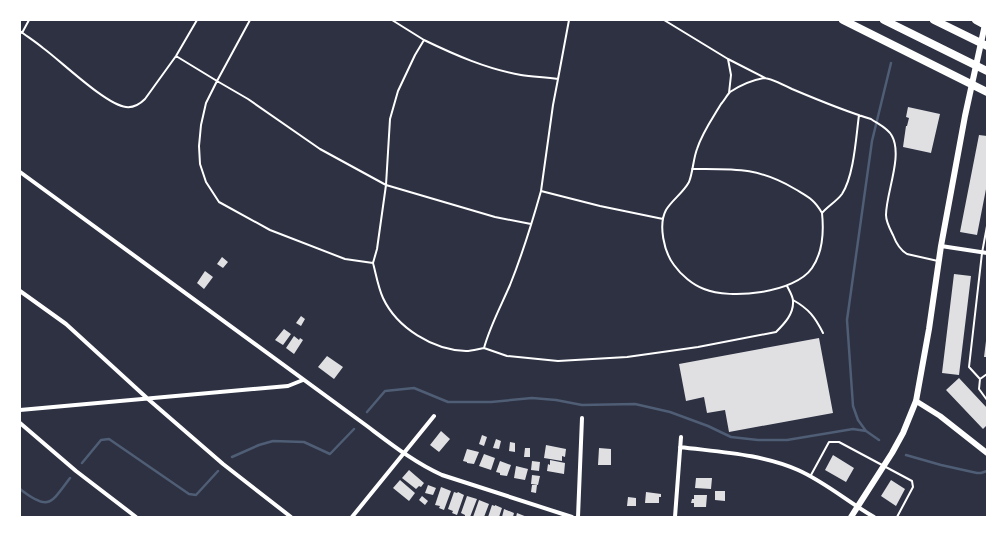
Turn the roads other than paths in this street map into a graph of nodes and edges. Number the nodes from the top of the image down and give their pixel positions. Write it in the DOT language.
graph roads {
  1 [pos="29,20"];
  2 [pos="197,20"];
  3 [pos="250,20"];
  4 [pos="392,20"];
  5 [pos="569,20"];
  6 [pos="664,20"];
  7 [pos="843,20"];
  8 [pos="884,20"];
  9 [pos="976,20"];
  10 [pos="986,20"];
  11 [pos="937,22"];
  12 [pos="987,26"];
  13 [pos="21,32"];
  14 [pos="424,40"];
  15 [pos="987,46"];
  16 [pos="176,56"];
  17 [pos="728,58"];
  18 [pos="987,71"];
  19 [pos="765,78"];
  20 [pos="558,79"];
  21 [pos="217,81"];
  22 [pos="987,92"];
  23 [pos="729,93"];
  24 [pos="859,116"];
  25 [pos="692,168"];
  26 [pos="20,172"];
  27 [pos="386,185"];
  28 [pos="541,191"];
  29 [pos="822,213"];
  30 [pos="663,219"];
  31 [pos="531,224"];
  32 [pos="987,226"];
  33 [pos="941,246"];
  34 [pos="982,253"];
  35 [pos="987,253"];
  36 [pos="939,262"];
  37 [pos="373,263"];
  38 [pos="787,286"];
  39 [pos="20,291"];
  40 [pos="793,300"];
  41 [pos="823,333"];
  42 [pos="484,348"];
  43 [pos="987,374"];
  44 [pos="980,379"];
  45 [pos="303,380"];
  46 [pos="148,399"];
  47 [pos="987,400"];
  48 [pos="916,401"];
  49 [pos="20,410"];
  50 [pos="434,416"];
  51 [pos="582,418"];
  52 [pos="20,423"];
  53 [pos="681,437"];
  54 [pos="680,447"];
  55 [pos="404,453"];
  56 [pos="987,453"];
  57 [pos="884,466"];
  58 [pos="810,477"];
  59 [pos="857,507"];
  60 [pos="136,517"];
  61 [pos="291,517"];
  62 [pos="352,517"];
  63 [pos="572,517"];
  64 [pos="578,517"];
  65 [pos="675,517"];
  66 [pos="851,517"];
  67 [pos="874,517"];
  68 [pos="897,517"];
  1 -- 13 [label="lane"];
  2 -- 16 [label="lane"];
  3 -- 21 [label="lane"];
  4 -- 14 [label="lane"];
  5 -- 20 [label="lane"];
  6 -- 17 [label="lane"];
  7 -- 22 [label="highway"];
  8 -- 18 [label="highway"];
  9 -- 12 [label="highway"];
  10 -- 33 [label="main road"];
  11 -- 15 [label="highway"];
  13 -- 16 [label="lane"];
  14 -- 20 [label="lane"];
  14 -- 27 [label="lane"];
  16 -- 21 [label="lane"];
  17 -- 19 [label="lane"];
  17 -- 23 [label="lane"];
  19 -- 23 [label="lane"];
  19 -- 24 [label="lane"];
  20 -- 28 [label="lane"];
  21 -- 27 [label="lane"];
  21 -- 37 [label="lane"];
  23 -- 25 [label="lane"];
  24 -- 29 [label="lane"];
  24 -- 36 [label="lane"];
  25 -- 29 [label="lane"];
  25 -- 30 [label="lane"];
  26 -- 45 [label="street"];
  27 -- 31 [label="lane"];
  27 -- 37 [label="lane"];
  28 -- 30 [label="lane"];
  28 -- 31 [label="lane"];
  29 -- 38 [label="lane"];
  30 -- 38 [label="lane"];
  31 -- 42 [label="lane"];
  32 -- 34 [label="lane"];
  33 -- 34 [label="street"];
  33 -- 36 [label="main road"];
  34 -- 35 [label="street"];
  34 -- 44 [label="lane"];
  36 -- 48 [label="main road"];
  37 -- 42 [label="lane"];
  38 -- 40 [label="lane"];
  39 -- 46 [label="street"];
  40 -- 41 [label="lane"];
  40 -- 42 [label="lane"];
  43 -- 44 [label="lane"];
  44 -- 47 [label="lane"];
  45 -- 46 [label="street"];
  45 -- 55 [label="street"];
  46 -- 49 [label="street"];
  46 -- 61 [label="street"];
  48 -- 56 [label="street"];
  48 -- 57 [label="main road"];
  50 -- 55 [label="street"];
  51 -- 64 [label="street"];
  52 -- 60 [label="street"];
  53 -- 54 [label="street"];
  54 -- 58 [label="street"];
  54 -- 65 [label="street"];
  55 -- 62 [label="street"];
  55 -- 63 [label="street"];
  57 -- 58 [label="lane"];
  57 -- 59 [label="main road"];
  57 -- 68 [label="lane"];
  58 -- 59 [label="street"];
  59 -- 66 [label="main road"];
  59 -- 67 [label="street"];
}
